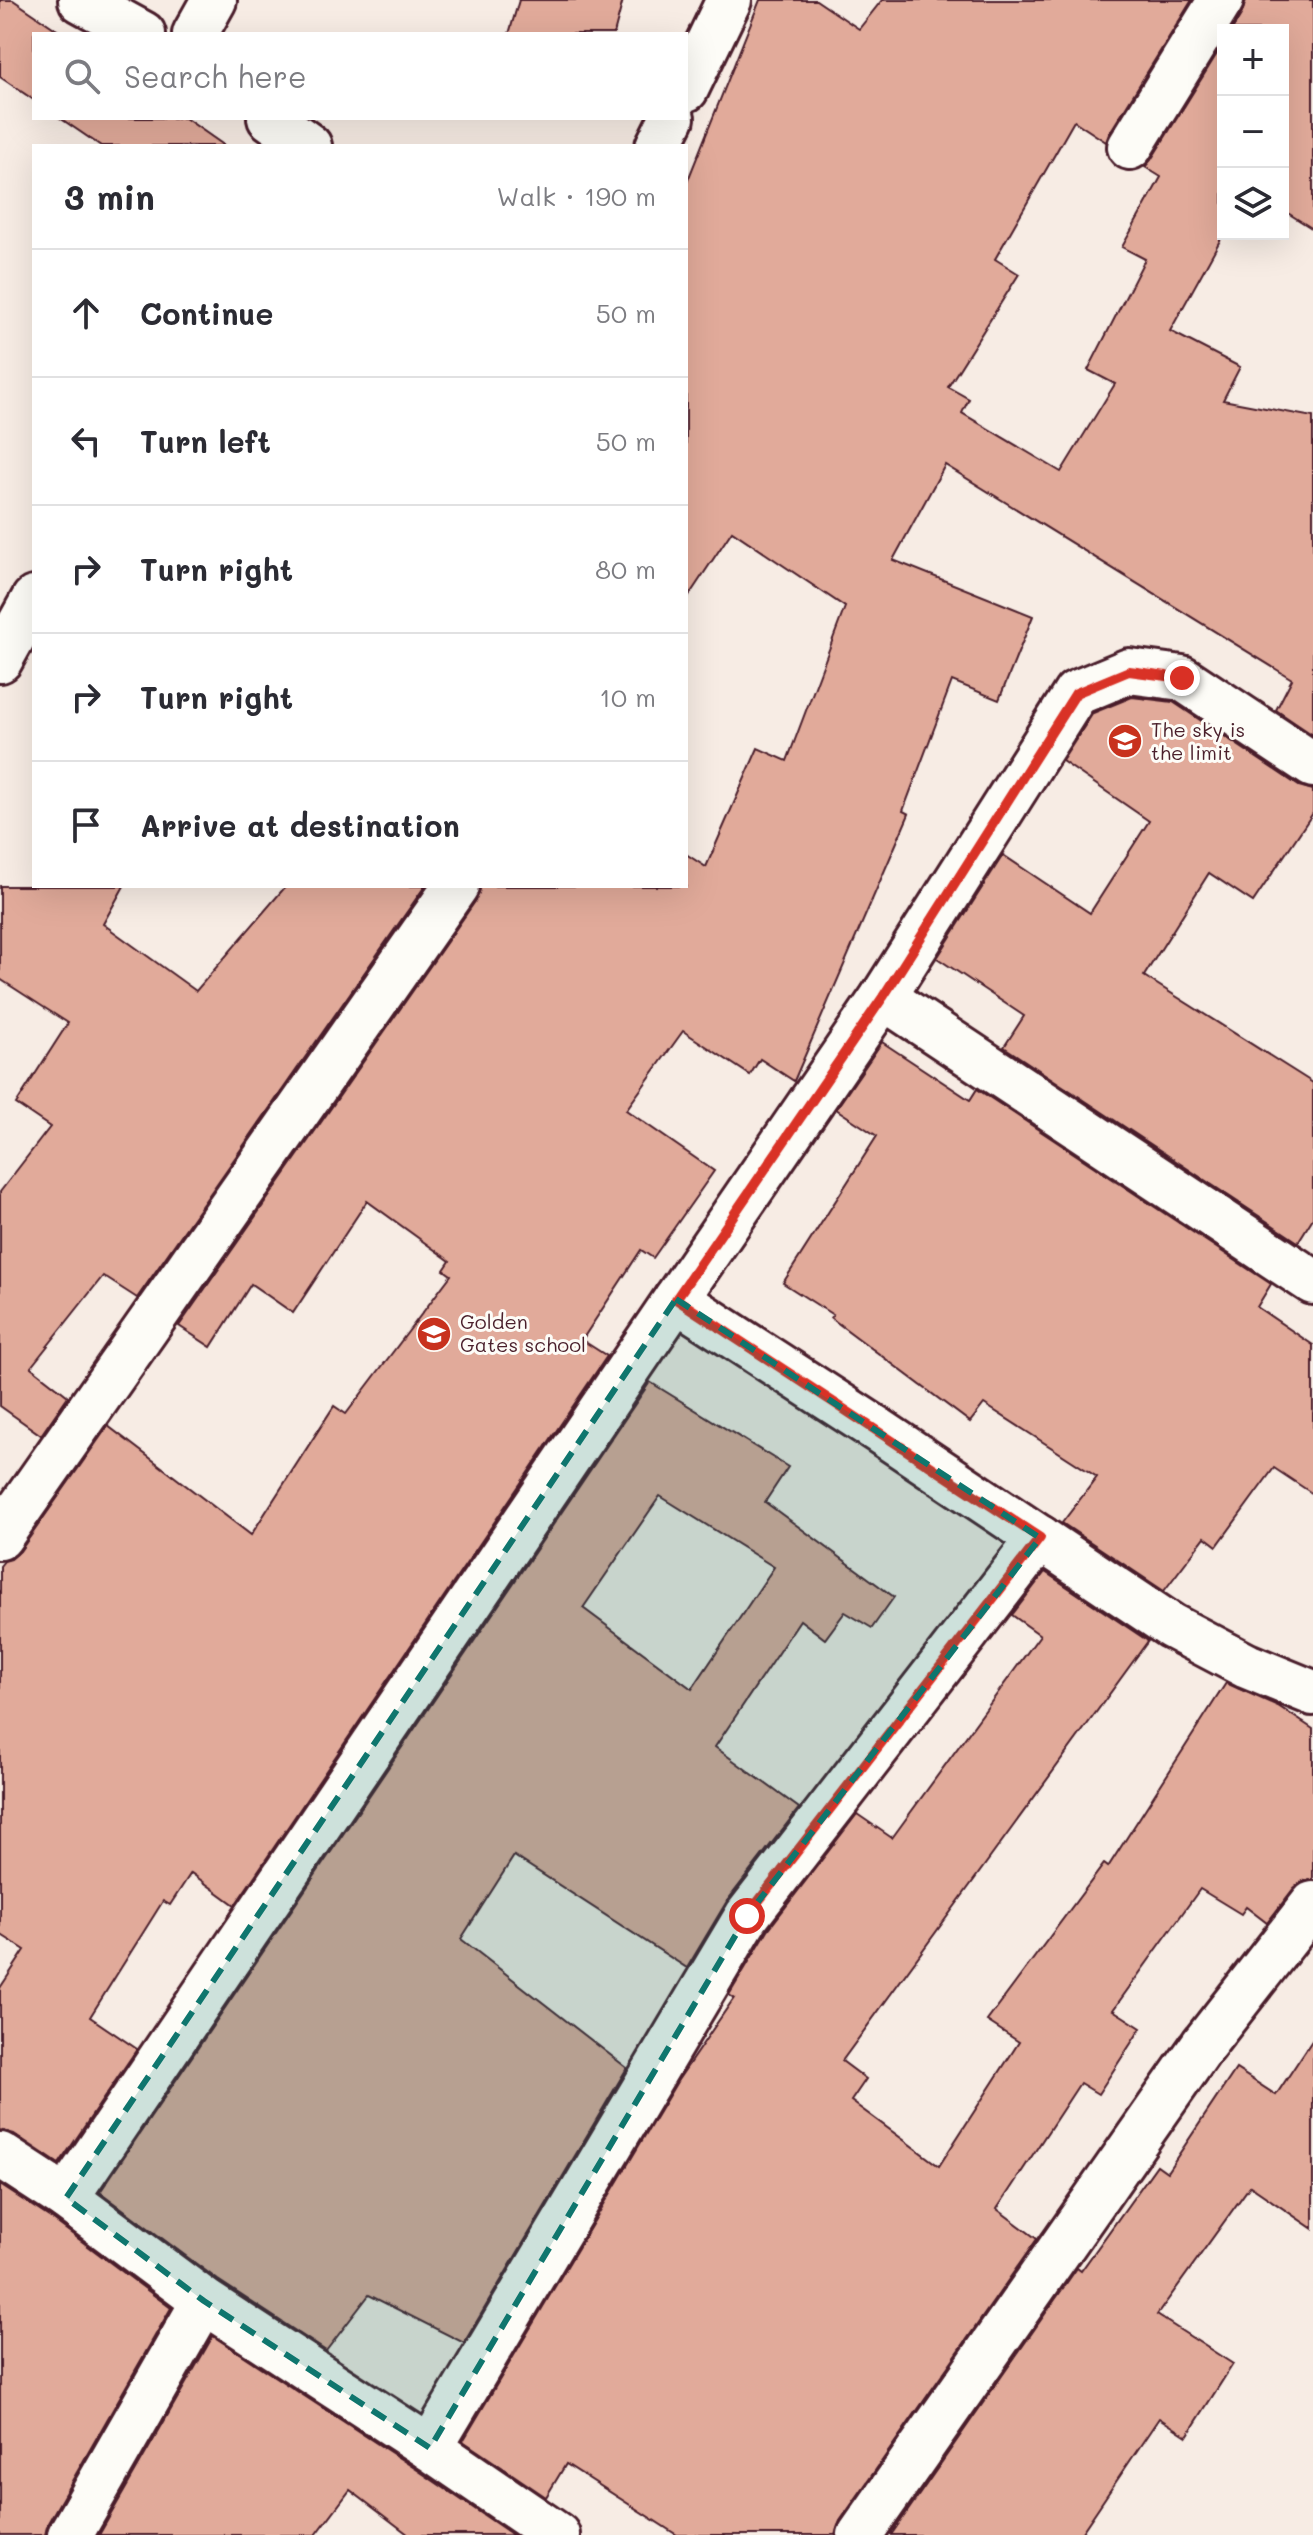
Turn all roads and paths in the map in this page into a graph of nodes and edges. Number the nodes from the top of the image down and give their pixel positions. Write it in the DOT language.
graph roads {
  1 [pos="81,0"];
  2 [pos="214,0"];
  3 [pos="729,0"];
  4 [pos="1221,0"];
  5 [pos="139,32"];
  6 [pos="196,32"];
  7 [pos="688,85"];
  8 [pos="273,120"];
  9 [pos="671,120"];
  10 [pos="306,144"];
  11 [pos="659,144"];
  12 [pos="1130,147"];
  13 [pos="32,603"];
  14 [pos="0,660"];
  15 [pos="1313,765"];
  16 [pos="455,888"];
  17 [pos="883,997"];
  18 [pos="1313,1282"];
  19 [pos="676,1299"];
  20 [pos="0,1537"];
  21 [pos="1040,1538"];
  22 [pos="1313,1693"];
  23 [pos="1313,1904"];
  24 [pos="0,2155"];
  25 [pos="66,2198"];
  26 [pos="204,2301"];
  27 [pos="430,2448"];
  28 [pos="70,2535"];
  29 [pos="557,2535"];
  30 [pos="860,2535"];
  1 -- 5 [label="street"];
  2 -- 6 [label="street"];
  3 -- 7 [label="street"];
  4 -- 12 [label="street"];
  8 -- 10 [label="street"];
  9 -- 11 [label="street"];
  13 -- 14 [label="street"];
  15 -- 17 [label="street"];
  16 -- 20 [label="street"];
  17 -- 18 [label="street"];
  17 -- 19 [label="street"];
  19 -- 21 [label="street"];
  19 -- 25 [label="street"];
  21 -- 22 [label="street"];
  21 -- 27 [label="street"];
  23 -- 30 [label="street"];
  24 -- 25 [label="street"];
  25 -- 26 [label="street"];
  26 -- 27 [label="street"];
  26 -- 28 [label="street"];
  27 -- 29 [label="street"];
}
